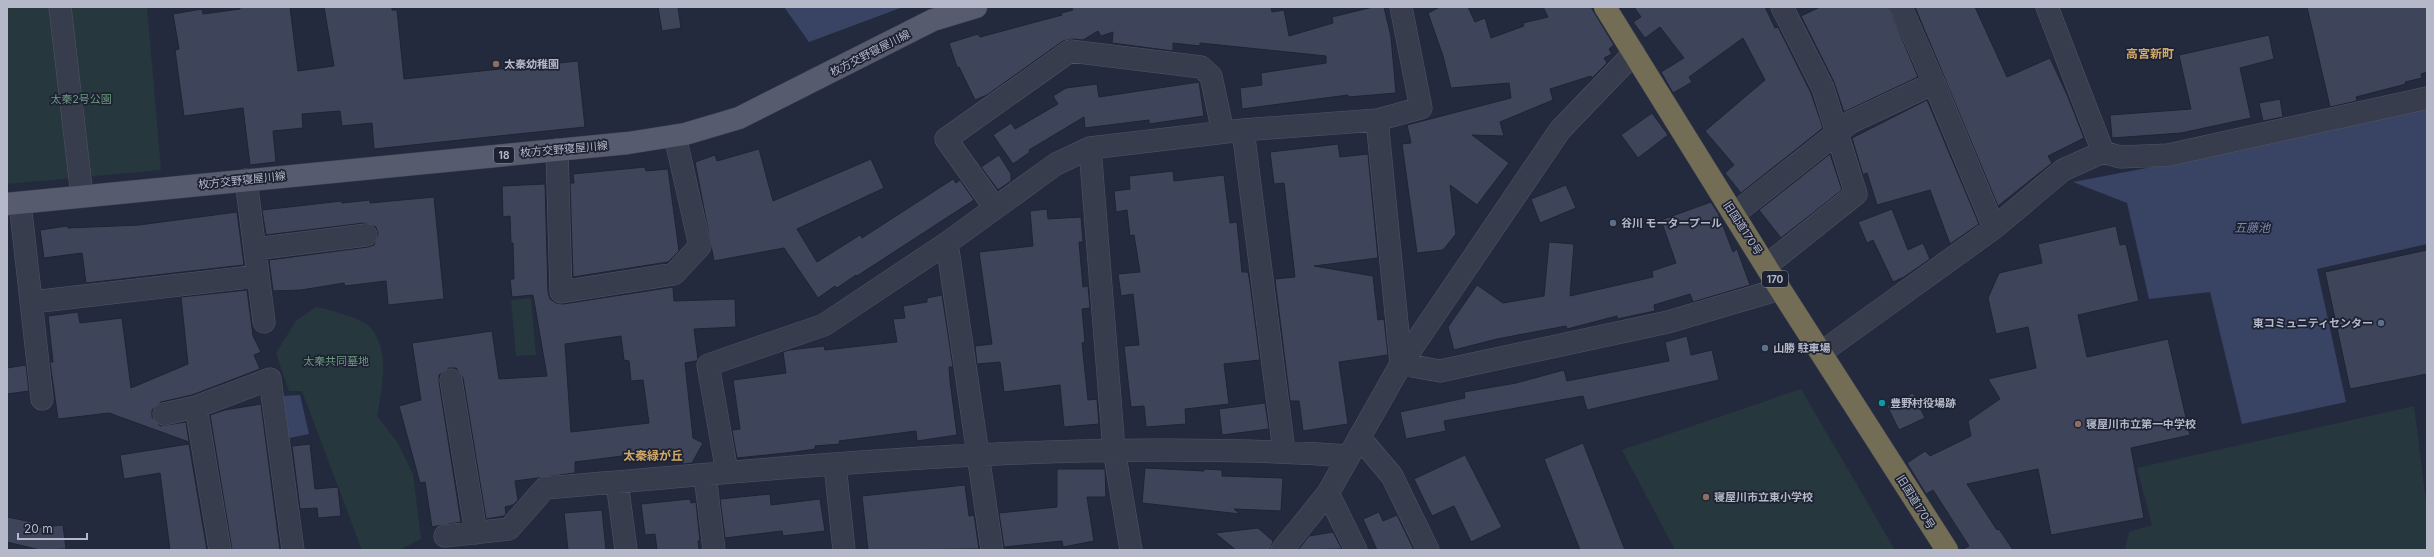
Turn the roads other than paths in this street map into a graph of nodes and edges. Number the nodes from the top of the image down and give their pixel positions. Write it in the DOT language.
graph roads {
  1 [pos="60,7"];
  2 [pos="976,7"];
  3 [pos="1401,7"];
  4 [pos="1782,7"];
  5 [pos="1901,7"];
  6 [pos="2047,7"];
  7 [pos="1609,9"];
  8 [pos="1634,53"];
  9 [pos="1934,83"];
  10 [pos="2427,98"];
  11 [pos="1377,120"];
  12 [pos="1233,131"];
  13 [pos="1838,133"];
  14 [pos="675,136"];
  15 [pos="1090,148"];
  16 [pos="557,150"];
  17 [pos="2103,152"];
  18 [pos="246,180"];
  19 [pos="82,196"];
  20 [pos="13,204"];
  21 [pos="995,208"];
  22 [pos="1734,214"];
  23 [pos="1994,228"];
  24 [pos="366,235"];
  25 [pos="947,243"];
  26 [pos="255,249"];
  27 [pos="1767,265"];
  28 [pos="258,276"];
  29 [pos="1780,289"];
  30 [pos="32,302"];
  31 [pos="264,322"];
  32 [pos="1822,352"];
  33 [pos="1401,364"];
  34 [pos="451,380"];
  35 [pos="42,399"];
  36 [pos="196,407"];
  37 [pos="164,414"];
  38 [pos="1354,447"];
  39 [pos="1114,450"];
  40 [pos="1284,452"];
  41 [pos="980,456"];
  42 [pos="835,465"];
  43 [pos="727,472"];
  44 [pos="705,475"];
  45 [pos="617,482"];
  46 [pos="1328,493"];
  47 [pos="476,533"];
  48 [pos="452,540"];
  49 [pos="220,550"];
  50 [pos="293,550"];
  51 [pos="626,550"];
  52 [pos="714,550"];
  53 [pos="844,550"];
  54 [pos="992,550"];
  55 [pos="1131,550"];
  56 [pos="1282,550"];
  57 [pos="1356,550"];
  58 [pos="1428,550"];
  59 [pos="1946,550"];
  1 -- 19 [label="street"];
  2 -- 14 [label="main road, 枚方交野寝屋川線 / 18"];
  3 -- 11 [label="street"];
  4 -- 13 [label="street"];
  5 -- 9 [label="street"];
  6 -- 17 [label="street"];
  7 -- 8 [label="highway, 旧国道170号 / 170"];
  8 -- 22 [label="highway, 旧国道170号 / 170"];
  8 -- 33 [label="street"];
  9 -- 13 [label="street"];
  9 -- 23 [label="street"];
  10 -- 17 [label="street"];
  11 -- 12 [label="street"];
  11 -- 33 [label="street"];
  12 -- 15 [label="street"];
  12 -- 21 [label="street"];
  12 -- 40 [label="street"];
  13 -- 22 [label="street"];
  13 -- 27 [label="street"];
  14 -- 16 [label="main road, 枚方交野寝屋川線 / 18"];
  14 -- 16 [label="street"];
  15 -- 21 [label="street"];
  15 -- 39 [label="street"];
  16 -- 18 [label="main road, 枚方交野寝屋川線 / 18"];
  17 -- 23 [label="street"];
  18 -- 19 [label="main road, 枚方交野寝屋川線 / 18"];
  18 -- 26 [label="street"];
  19 -- 20 [label="main road, 枚方交野寝屋川線 / 18"];
  20 -- 30 [label="street"];
  21 -- 25 [label="street"];
  22 -- 27 [label="highway, 旧国道170号 / 170"];
  23 -- 32 [label="street"];
  24 -- 26 [label="street"];
  25 -- 41 [label="street"];
  25 -- 43 [label="street"];
  26 -- 28 [label="street"];
  27 -- 29 [label="highway, 旧国道170号 / 170"];
  28 -- 30 [label="street"];
  28 -- 31 [label="street"];
  29 -- 32 [label="highway, 旧国道170号 / 170"];
  29 -- 33 [label="street"];
  30 -- 35 [label="street"];
  32 -- 59 [label="highway, 旧国道170号 / 170"];
  33 -- 38 [label="street"];
  34 -- 47 [label="street"];
  36 -- 37 [label="street"];
  36 -- 49 [label="street"];
  36 -- 50 [label="street"];
  38 -- 40 [label="street"];
  38 -- 46 [label="street"];
  38 -- 58 [label="street"];
  39 -- 40 [label="street"];
  39 -- 41 [label="street"];
  39 -- 55 [label="street"];
  41 -- 42 [label="street"];
  41 -- 54 [label="street"];
  42 -- 43 [label="street"];
  42 -- 53 [label="street"];
  43 -- 44 [label="street"];
  44 -- 45 [label="street"];
  44 -- 52 [label="street"];
  45 -- 47 [label="street"];
  45 -- 51 [label="street"];
  46 -- 56 [label="street"];
  46 -- 57 [label="street"];
  47 -- 48 [label="street"];
}
